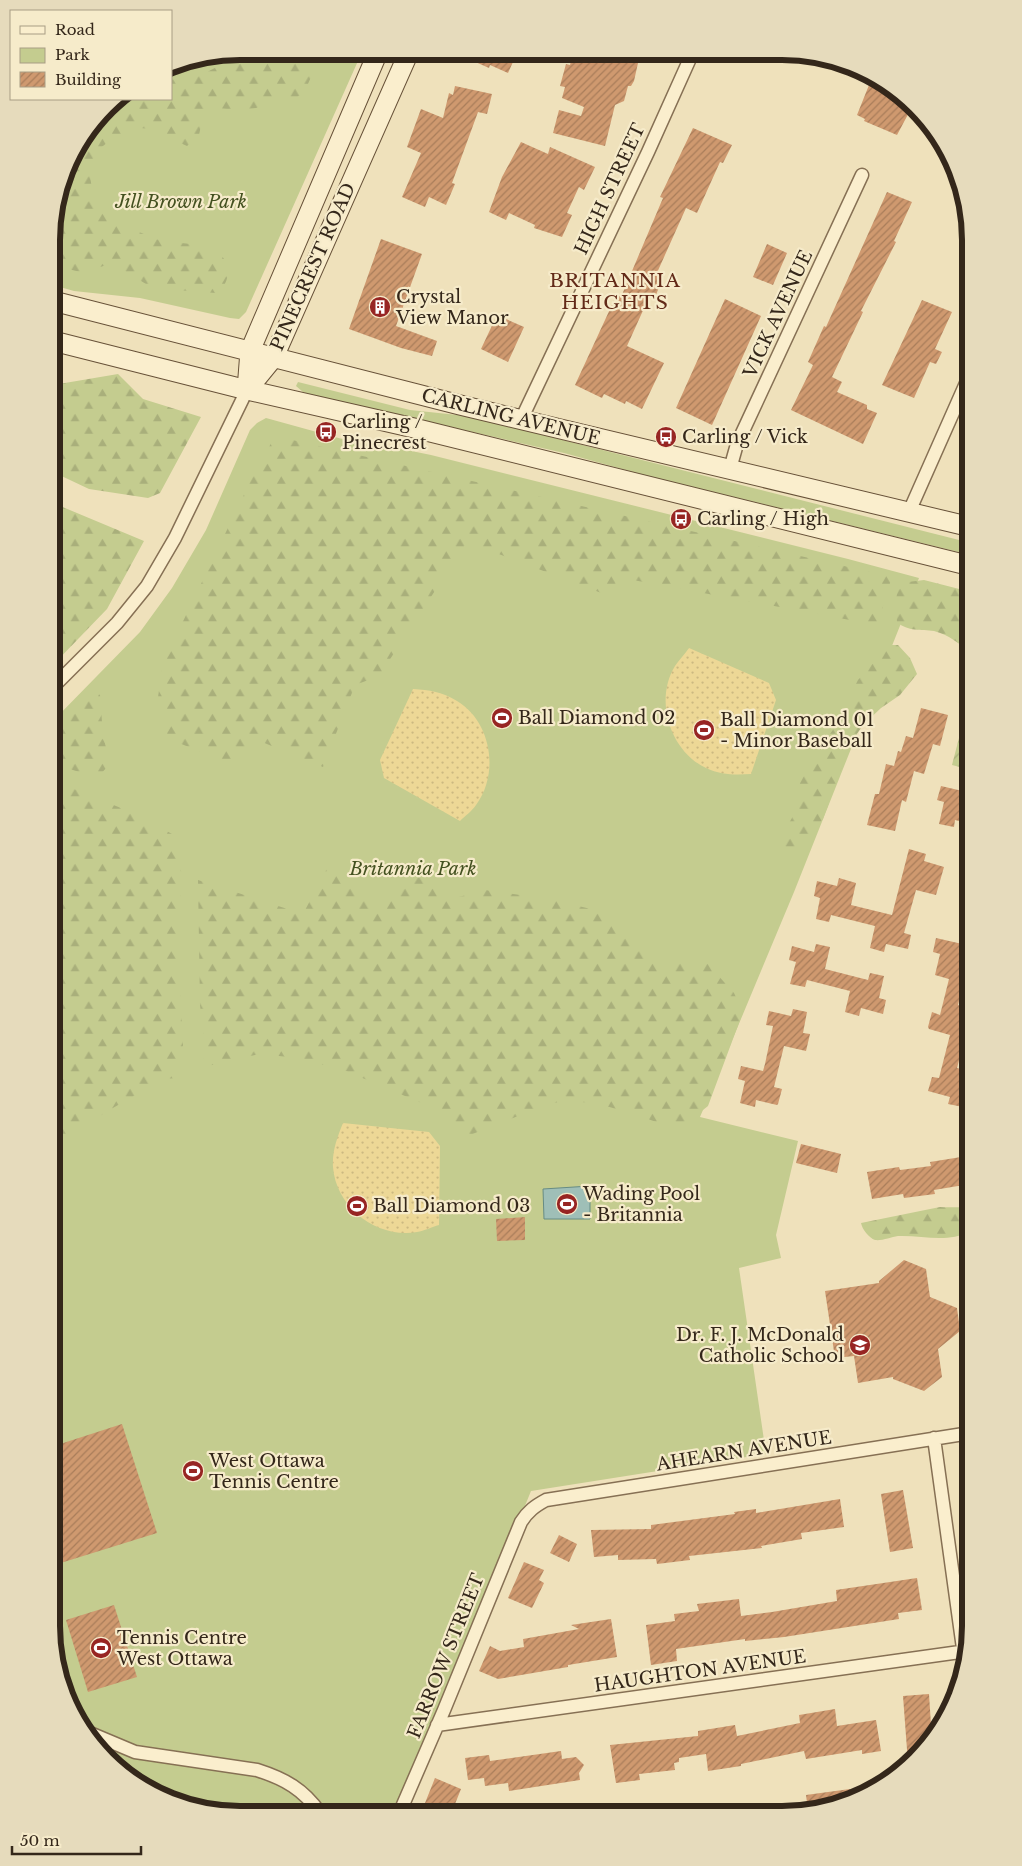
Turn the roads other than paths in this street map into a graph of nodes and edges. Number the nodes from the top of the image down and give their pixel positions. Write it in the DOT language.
graph roads {
  1 [pos="375,60"];
  2 [pos="405,60"];
  3 [pos="689,60"];
  4 [pos="862,175"];
  5 [pos="60,303"];
  6 [pos="60,343"];
  7 [pos="250,351"];
  8 [pos="274,357"];
  9 [pos="246,390"];
  10 [pos="962,392"];
  11 [pos="521,420"];
  12 [pos="730,469"];
  13 [pos="909,512"];
  14 [pos="962,525"];
  15 [pos="962,564"];
  16 [pos="60,680"];
  17 [pos="962,1434"];
  18 [pos="934,1438"];
  19 [pos="526,1513"];
  20 [pos="962,1634"];
  21 [pos="959,1656"];
  22 [pos="438,1725"];
  23 [pos="99,1738"];
  24 [pos="315,1806"];
  25 [pos="403,1806"];
  1 -- 7 [label="main road, PINECREST ROAD"];
  2 -- 8 [label="main road, PINECREST ROAD"];
  3 -- 11 [label="street, HIGH STREET"];
  4 -- 12 [label="street, VICK AVENUE"];
  5 -- 7 [label="main road, CARLING AVENUE"];
  6 -- 9 [label="main road, CARLING AVENUE"];
  7 -- 8 [label="main road, CARLING AVENUE"];
  7 -- 9 [label="main road, PINECREST ROAD"];
  8 -- 9 [label="main road, PINECREST ROAD"];
  8 -- 11 [label="main road, CARLING AVENUE"];
  9 -- 15 [label="main road, CARLING AVENUE"];
  9 -- 16 [label="street"];
  10 -- 13 [label="street"];
  11 -- 12 [label="main road, CARLING AVENUE"];
  12 -- 13 [label="main road, CARLING AVENUE"];
  13 -- 14 [label="main road, CARLING AVENUE"];
  17 -- 18 [label="street, AHEARN AVENUE"];
  18 -- 19 [label="street, AHEARN AVENUE"];
  18 -- 20 [label="street"];
  19 -- 22 [label="street, FARROW STREET"];
  21 -- 22 [label="street, HAUGHTON AVENUE"];
  22 -- 25 [label="street, FARROW STREET"];
  23 -- 24 [label="street"];
}
